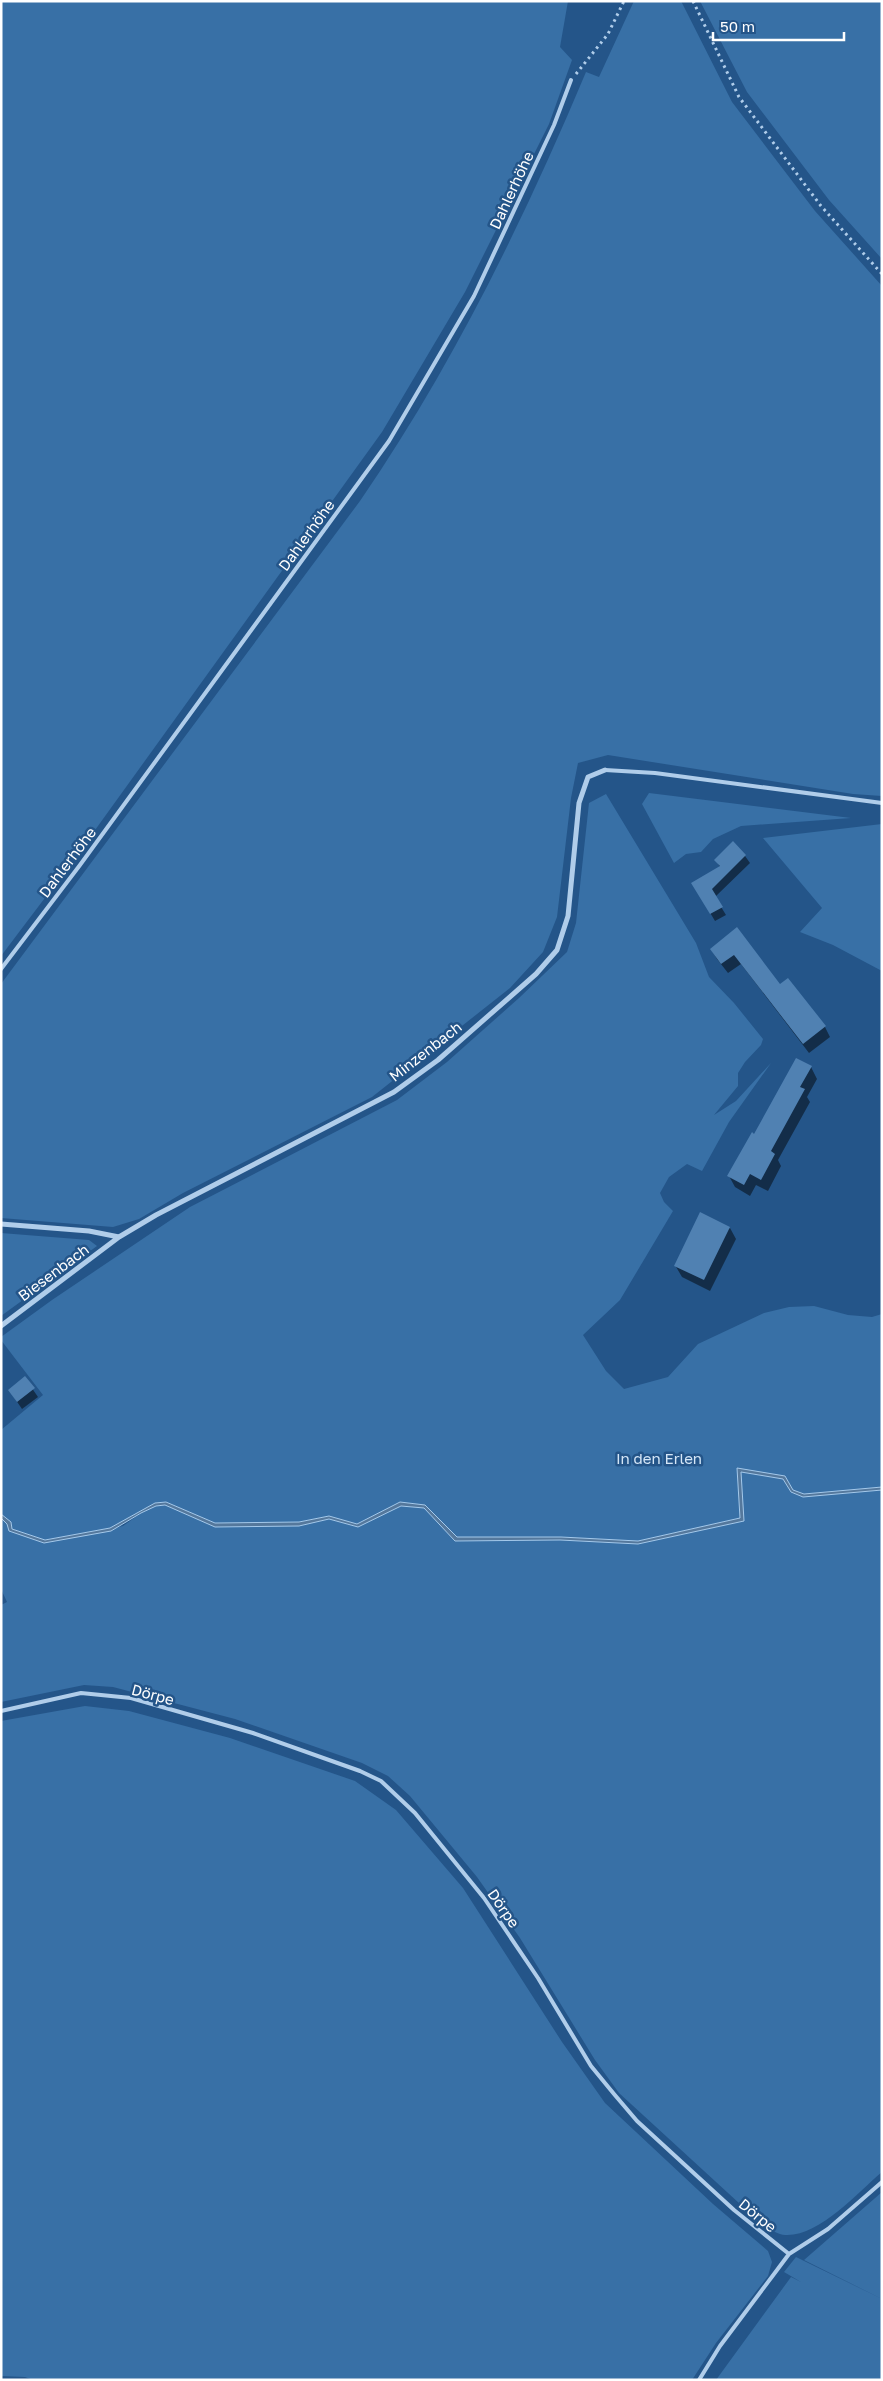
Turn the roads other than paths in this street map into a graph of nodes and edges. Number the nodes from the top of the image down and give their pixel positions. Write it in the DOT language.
graph roads {
  1 [pos="571,80"];
  2 [pos="605,770"];
  3 [pos="882,804"];
  4 [pos="1,969"];
  5 [pos="1,1224"];
  6 [pos="119,1237"];
  7 [pos="1,1326"];
  8 [pos="1,1711"];
  9 [pos="882,2182"];
  10 [pos="789,2254"];
  11 [pos="699,2380"];
  1 -- 4 [label="lane, Dahlerhöhe"];
  2 -- 3 [label="lane"];
  2 -- 6 [label="street, Minzenbach"];
  5 -- 6 [label="street"];
  6 -- 7 [label="street, Biesenbach"];
  8 -- 10 [label="lane, Dörpe"];
  9 -- 10 [label="lane"];
  10 -- 11 [label="lane"];
}
